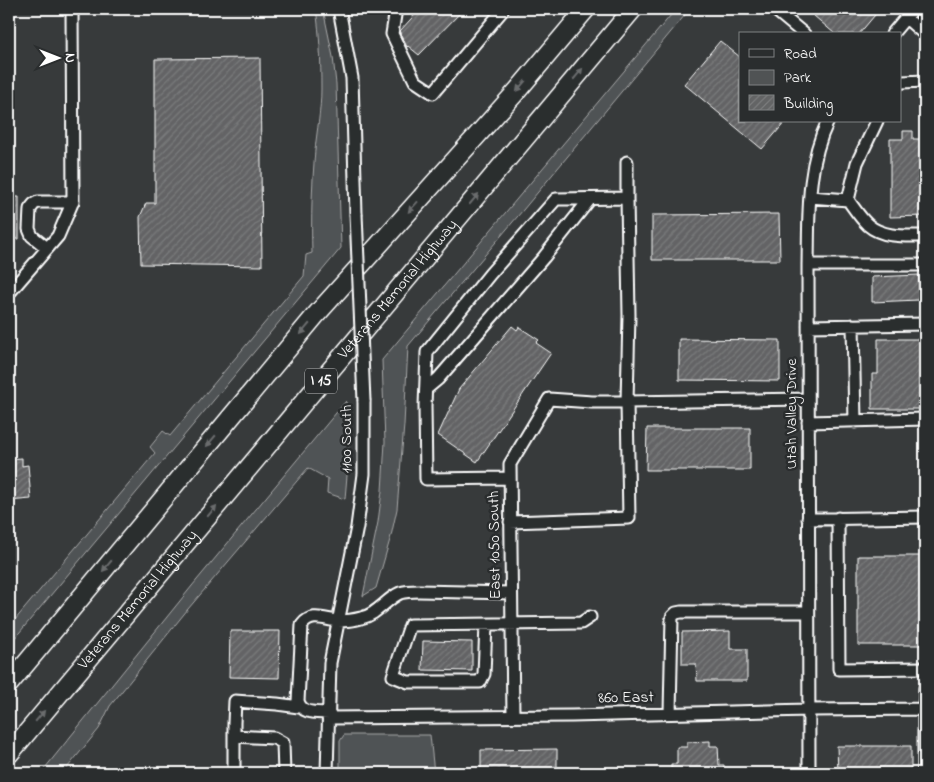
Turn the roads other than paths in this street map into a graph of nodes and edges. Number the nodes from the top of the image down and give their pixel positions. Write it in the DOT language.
graph roads {
  1 [pos="72,9"];
  2 [pos="339,9"];
  3 [pos="396,9"];
  4 [pos="500,9"];
  5 [pos="586,9"];
  6 [pos="633,9"];
  7 [pos="774,9"];
  8 [pos="910,13"];
  9 [pos="802,32"];
  10 [pos="894,32"];
  11 [pos="925,34"];
  12 [pos="925,81"];
  13 [pos="902,82"];
  14 [pos="828,122"];
  15 [pos="877,122"];
  16 [pos="627,162"];
  17 [pos="810,197"];
  18 [pos="627,198"];
  19 [pos="590,199"];
  20 [pos="848,200"];
  21 [pos="73,202"];
  22 [pos="925,236"];
  23 [pos="47,248"];
  24 [pos="808,265"];
  25 [pos="925,265"];
  26 [pos="9,293"];
  27 [pos="925,324"];
  28 [pos="853,325"];
  29 [pos="808,326"];
  30 [pos="426,389"];
  31 [pos="808,399"];
  32 [pos="627,402"];
  33 [pos="925,419"];
  34 [pos="808,422"];
  35 [pos="855,422"];
  36 [pos="510,478"];
  37 [pos="925,517"];
  38 [pos="838,518"];
  39 [pos="808,519"];
  40 [pos="510,522"];
  41 [pos="511,593"];
  42 [pos="808,612"];
  43 [pos="590,617"];
  44 [pos="338,621"];
  45 [pos="486,625"];
  46 [pos="512,625"];
  47 [pos="925,668"];
  48 [pos="9,684"];
  49 [pos="925,688"];
  50 [pos="299,707"];
  51 [pos="925,709"];
  52 [pos="809,710"];
  53 [pos="670,713"];
  54 [pos="329,715"];
  55 [pos="513,716"];
  56 [pos="234,736"];
  57 [pos="9,754"];
  58 [pos="234,773"];
  59 [pos="284,773"];
  60 [pos="327,773"];
  61 [pos="809,773"];
  62 [pos="924,773"];
  1 -- 21 [label="street"];
  2 -- 44 [label="street, 1100 South, bridge"];
  3 -- 4 [label="street"];
  5 -- 48 [label="highway, one-way"];
  57 -- 6 [label="highway, Veterans Memorial Highway / I 15, one-way"];
  7 -- 9 [label="street"];
  8 -- 10 [label="street"];
  8 -- 11 [label="street"];
  12 -- 13 [label="street"];
  14 -- 17 [label="street, Utah Valley Drive"];
  15 -- 20 [label="street"];
  16 -- 18 [label="street"];
  17 -- 20 [label="street"];
  17 -- 24 [label="street, Utah Valley Drive"];
  18 -- 19 [label="street"];
  18 -- 32 [label="street"];
  19 -- 30 [label="street"];
  19 -- 30 [label="street"];
  20 -- 22 [label="street"];
  21 -- 23 [label="street"];
  21 -- 23 [label="street"];
  23 -- 26 [label="street"];
  24 -- 25 [label="street"];
  24 -- 29 [label="street, Utah Valley Drive"];
  27 -- 28 [label="street"];
  28 -- 29 [label="street"];
  28 -- 35 [label="street"];
  29 -- 31 [label="street, Utah Valley Drive"];
  30 -- 36 [label="street"];
  31 -- 32 [label="street"];
  31 -- 34 [label="street, Utah Valley Drive"];
  32 -- 36 [label="street, East 1050 South"];
  32 -- 40 [label="street"];
  33 -- 35 [label="street"];
  34 -- 35 [label="street"];
  34 -- 39 [label="street, Utah Valley Drive"];
  36 -- 40 [label="street, East 1050 South"];
  37 -- 38 [label="street"];
  38 -- 39 [label="street"];
  38 -- 47 [label="street"];
  39 -- 42 [label="street, Utah Valley Drive"];
  40 -- 41 [label="street, East 1050 South"];
  41 -- 44 [label="street"];
  41 -- 46 [label="street, East 1050 South"];
  42 -- 52 [label="street, Utah Valley Drive"];
  42 -- 53 [label="street"];
  43 -- 46 [label="street"];
  44 -- 50 [label="street"];
  44 -- 54 [label="street, 1100 South"];
  45 -- 45 [label="street"];
  45 -- 46 [label="street"];
  46 -- 55 [label="street, East 1050 South"];
  49 -- 51 [label="street"];
  50 -- 54 [label="street, 860 East"];
  50 -- 56 [label="street, 860 East"];
  51 -- 52 [label="street, 860 East"];
  51 -- 62 [label="street"];
  52 -- 53 [label="street, 860 East"];
  52 -- 61 [label="street, Utah Valley Drive"];
  53 -- 55 [label="street, 860 East"];
  54 -- 55 [label="street, 860 East"];
  54 -- 60 [label="street, 1100 South"];
  56 -- 58 [label="street"];
  56 -- 59 [label="street"];
}
